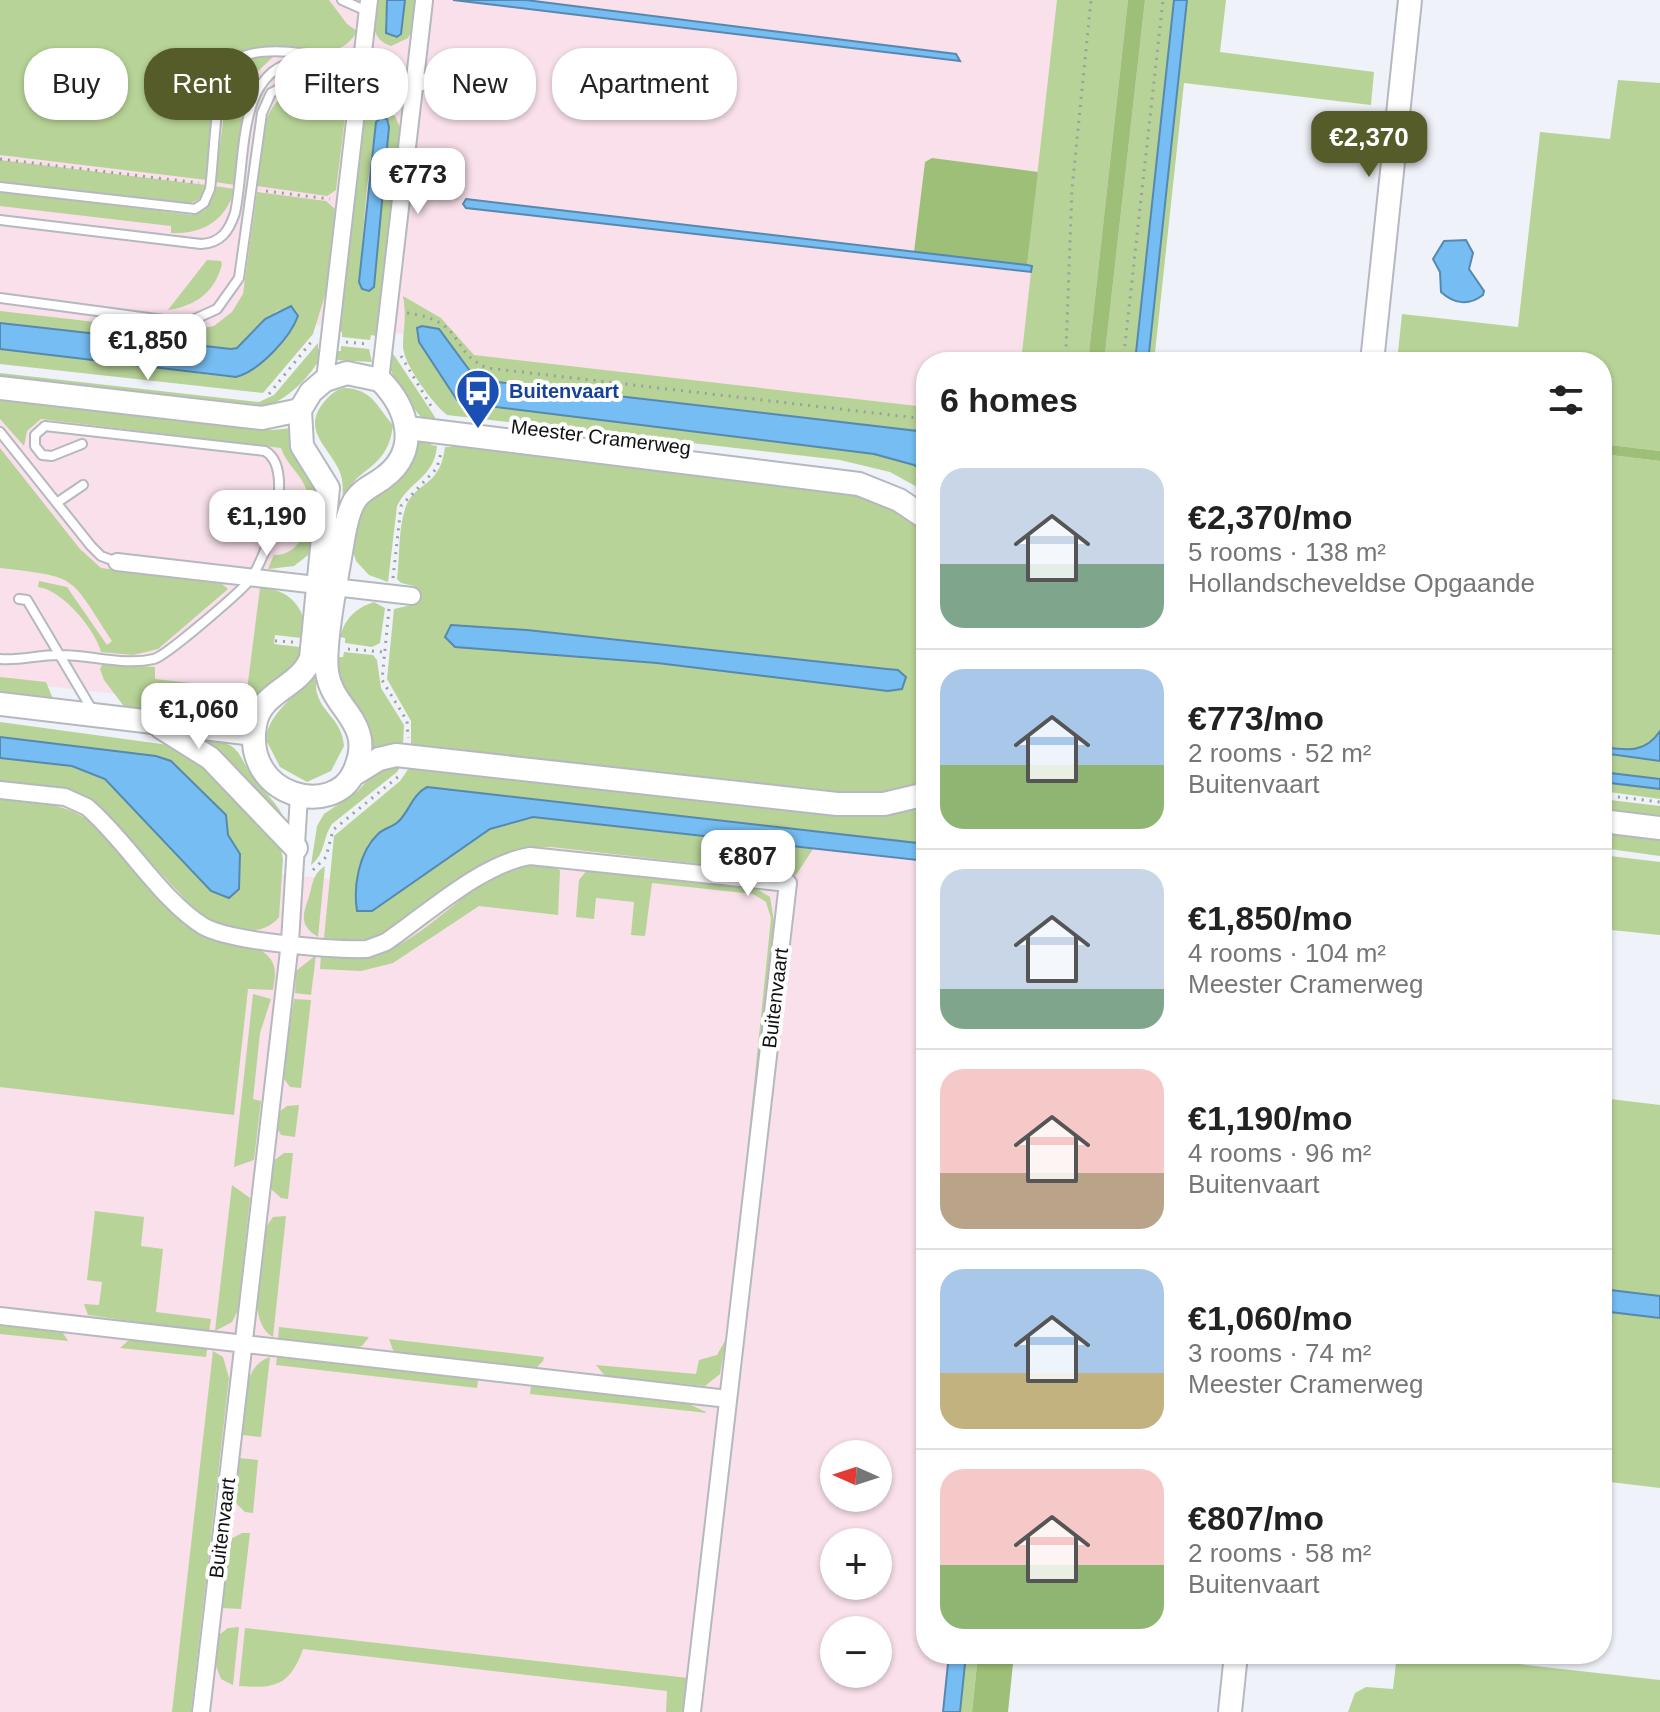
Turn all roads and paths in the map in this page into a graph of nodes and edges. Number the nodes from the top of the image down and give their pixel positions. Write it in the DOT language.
graph roads {
  1 [pos="342,0"];
  2 [pos="1091,0"];
  3 [pos="1163,0"];
  4 [pos="1410,0"];
  5 [pos="424,1"];
  6 [pos="368,6"];
  7 [pos="358,48"];
  8 [pos="275,51"];
  9 [pos="275,69"];
  10 [pos="408,79"];
  11 [pos="408,81"];
  12 [pos="414,81"];
  13 [pos="424,82"];
  14 [pos="275,91"];
  15 [pos="356,120"];
  16 [pos="0,159"];
  17 [pos="211,184"];
  18 [pos="0,187"];
  19 [pos="252,189"];
  20 [pos="338,200"];
  21 [pos="0,220"];
  22 [pos="0,298"];
  23 [pos="386,312"];
  24 [pos="331,340"];
  25 [pos="382,346"];
  26 [pos="1067,352"];
  27 [pos="1124,352"];
  28 [pos="1373,352"];
  29 [pos="325,380"];
  30 [pos="380,380"];
  31 [pos="0,388"];
  32 [pos="261,397"];
  33 [pos="300,410"];
  34 [pos="916,418"];
  35 [pos="444,427"];
  36 [pos="408,428"];
  37 [pos="0,432"];
  38 [pos="82,444"];
  39 [pos="83,485"];
  40 [pos="58,502"];
  41 [pos="916,511"];
  42 [pos="117,562"];
  43 [pos="252,576"];
  44 [pos="327,586"];
  45 [pos="392,592"];
  46 [pos="412,596"];
  47 [pos="19,599"];
  48 [pos="59,655"];
  49 [pos="0,659"];
  50 [pos="0,704"];
  51 [pos="95,715"];
  52 [pos="150,722"];
  53 [pos="254,734"];
  54 [pos="406,756"];
  55 [pos="353,775"];
  56 [pos="0,790"];
  57 [pos="299,796"];
  58 [pos="1612,796"];
  59 [pos="916,797"];
  60 [pos="1660,802"];
  61 [pos="1612,822"];
  62 [pos="1660,828"];
  63 [pos="296,848"];
  64 [pos="312,872"];
  65 [pos="290,942"];
  66 [pos="0,1316"];
  67 [pos="243,1344"];
  68 [pos="728,1399"];
  69 [pos="1235,1664"];
  70 [pos="201,1712"];
  71 [pos="692,1712"];
  72 [pos="1230,1712"];
  1 -- 6 [label="lane"];
  2 -- 26 [label="path"];
  3 -- 27 [label="path"];
  4 -- 28 [label="main road"];
  5 -- 12 [label="street"];
  6 -- 7 [label="street"];
  8 -- 17 [label="lane"];
  9 -- 21 [label="lane"];
  10 -- 12 [label="lane"];
  11 -- 12 [label="lane"];
  12 -- 13 [label="street"];
  12 -- 23 [label="street"];
  14 -- 19 [label="lane"];
  15 -- 24 [label="street"];
  16 -- 17 [label="path"];
  17 -- 18 [label="lane"];
  19 -- 20 [label="path"];
  19 -- 22 [label="lane"];
  23 -- 25 [label="street"];
  23 -- 34 [label="path"];
  24 -- 25 [label="path"];
  24 -- 29 [label="street"];
  24 -- 32 [label="path"];
  25 -- 30 [label="street"];
  25 -- 35 [label="path"];
  29 -- 30 [label="main road"];
  29 -- 33 [label="main road"];
  30 -- 36 [label="main road"];
  31 -- 33 [label="main road"];
  33 -- 44 [label="main road"];
  35 -- 36 [label="main road, Meester Cramerweg"];
  35 -- 41 [label="main road, Meester Cramerweg"];
  35 -- 45 [label="path"];
  36 -- 44 [label="main road"];
  37 -- 40 [label="lane"];
  38 -- 43 [label="lane"];
  39 -- 40 [label="lane"];
  40 -- 42 [label="lane"];
  42 -- 43 [label="street"];
  43 -- 44 [label="street"];
  43 -- 48 [label="lane"];
  44 -- 45 [label="street"];
  44 -- 53 [label="main road"];
  44 -- 55 [label="main road"];
  45 -- 46 [label="street"];
  45 -- 54 [label="path"];
  47 -- 48 [label="lane"];
  48 -- 49 [label="lane"];
  48 -- 51 [label="lane"];
  50 -- 51 [label="main road"];
  51 -- 52 [label="main road"];
  52 -- 53 [label="main road"];
  52 -- 63 [label="main road"];
  53 -- 57 [label="main road"];
  54 -- 55 [label="main road"];
  54 -- 59 [label="main road"];
  54 -- 64 [label="path"];
  55 -- 57 [label="main road"];
  56 -- 65 [label="street, Buitenvaart"];
  57 -- 63 [label="street, Buitenvaart"];
  58 -- 60 [label="path"];
  61 -- 62 [label="main road"];
  63 -- 65 [label="street, Buitenvaart"];
  65 -- 67 [label="street, Buitenvaart"];
  65 -- 68 [label="street, Buitenvaart"];
  66 -- 67 [label="street"];
  67 -- 68 [label="street"];
  67 -- 70 [label="street, Buitenvaart"];
  68 -- 71 [label="street, Buitenvaart"];
  69 -- 72 [label="main road"];
}
